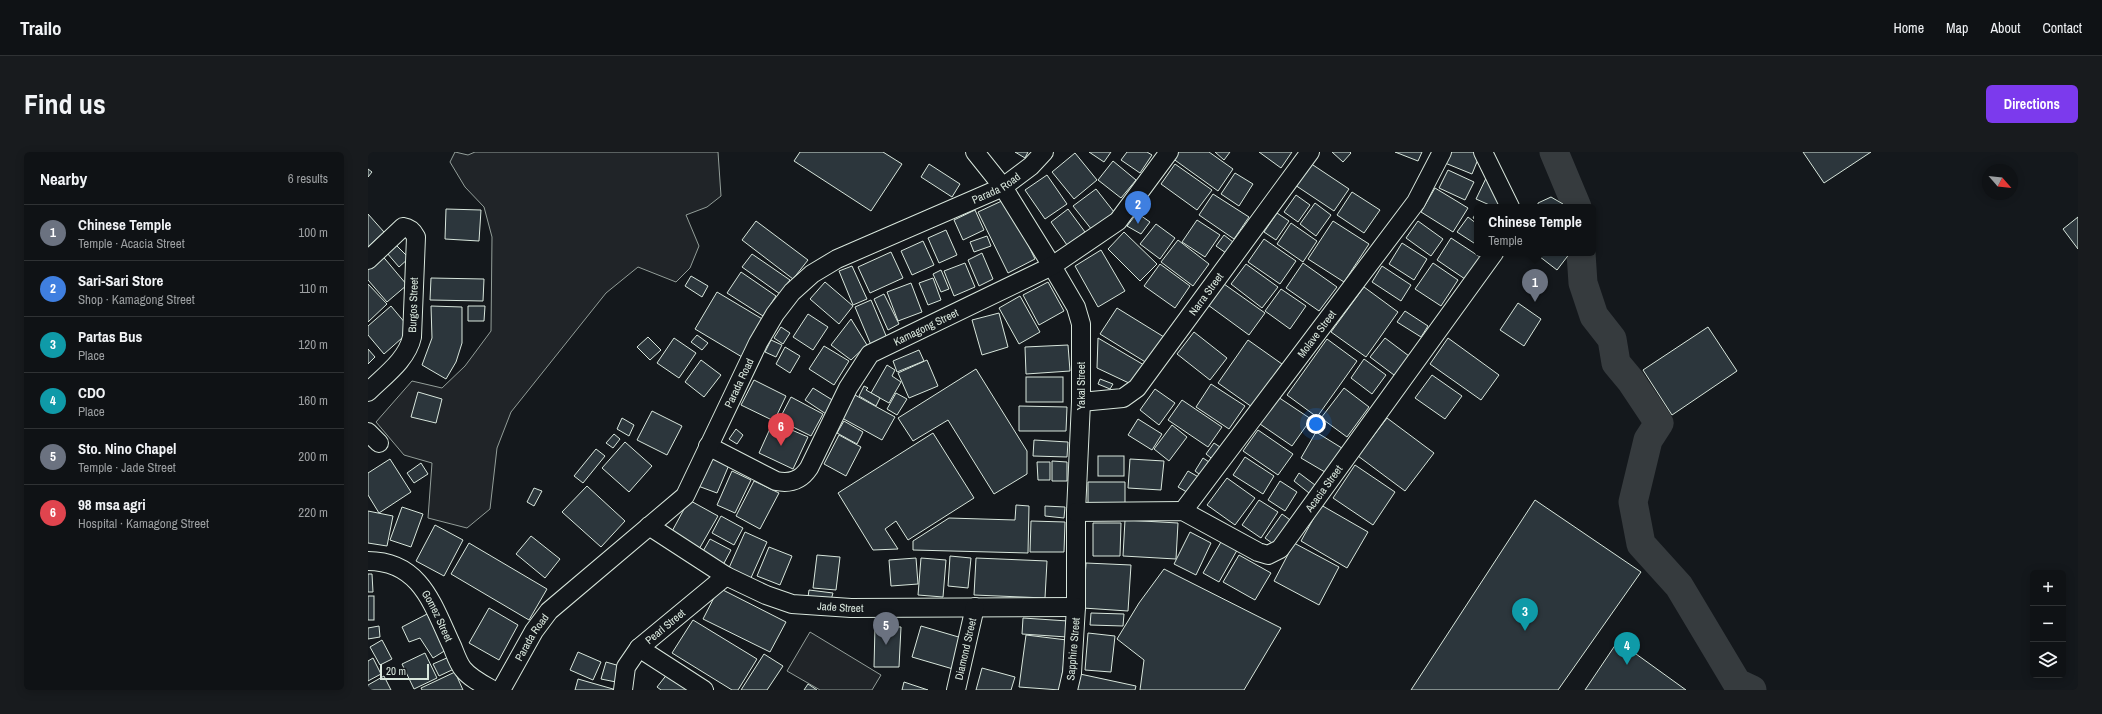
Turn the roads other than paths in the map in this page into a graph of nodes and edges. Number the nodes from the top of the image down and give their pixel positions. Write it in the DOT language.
graph roads {
  1 [pos="975,152"];
  2 [pos="1044,152"];
  3 [pos="1169,152"];
  4 [pos="1310,152"];
  5 [pos="1442,152"];
  6 [pos="1483,152"];
  7 [pos="1003,187"];
  8 [pos="1509,204"];
  9 [pos="1492,256"];
  10 [pos="368,260"];
  11 [pos="1052,266"];
  12 [pos="368,392"];
  13 [pos="1081,402"];
  14 [pos="708,446"];
  15 [pos="1183,511"];
  16 [pos="1076,512"];
  17 [pos="649,526"];
  18 [pos="368,561"];
  19 [pos="726,576"];
  20 [pos="975,607"];
  21 [pos="1076,607"];
  22 [pos="639,648"];
  23 [pos="493,690"];
  24 [pos="501,690"];
  25 [pos="623,690"];
  26 [pos="704,690"];
  27 [pos="956,690"];
  28 [pos="1068,690"];
  1 -- 7 [label="street, Yakal Street"];
  2 -- 7 [label="street, Parada Road"];
  3 -- 11 [label="street, Kamagong Street"];
  4 -- 13 [label="street, Narra Street"];
  5 -- 15 [label="street, Molave Street"];
  6 -- 8 [label="street"];
  7 -- 11 [label="street, Yakal Street"];
  7 -- 14 [label="street, Parada Road"];
  9 -- 15 [label="street, Acacia Street"];
  10 -- 12 [label="street, Burgos Street"];
  11 -- 13 [label="street, Yakal Street"];
  11 -- 14 [label="street, Kamagong Street"];
  13 -- 16 [label="street, Yakal Street"];
  14 -- 17 [label="street, Parada Road"];
  15 -- 16 [label="street, Acacia Street"];
  16 -- 21 [label="street, Yakal Street"];
  17 -- 19 [label="street, Jade Street"];
  17 -- 24 [label="street, Parada Road"];
  18 -- 23 [label="street, Gomez Street"];
  19 -- 20 [label="street, Jade Street"];
  19 -- 22 [label="street, Pearl Street"];
  20 -- 21 [label="street, Jade Street"];
  20 -- 27 [label="street, Diamond Street"];
  21 -- 28 [label="street, Sapphire Street"];
  22 -- 25 [label="street, Pearl Street"];
  22 -- 26 [label="street"];
}
